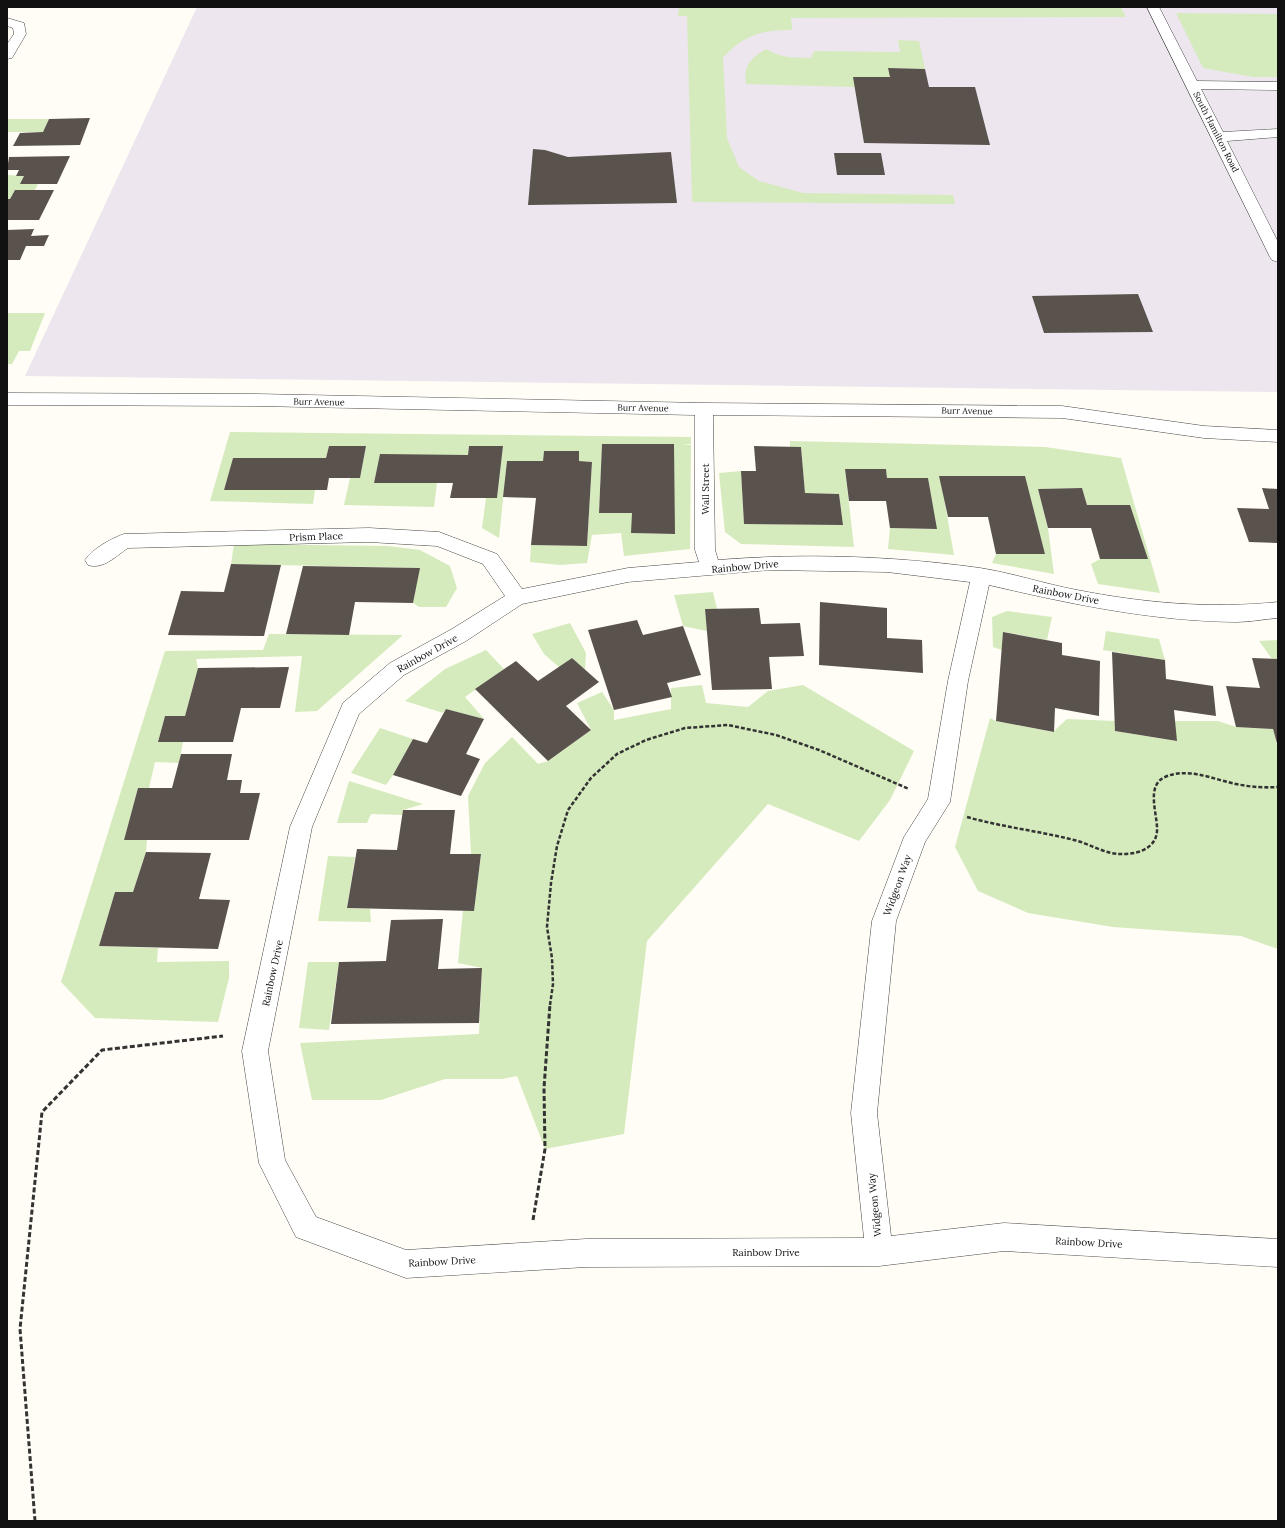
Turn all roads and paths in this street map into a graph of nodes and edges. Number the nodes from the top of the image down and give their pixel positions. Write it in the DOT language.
graph roads {
  1 [pos="1154,7"];
  2 [pos="13,24"];
  3 [pos="7,55"];
  4 [pos="1192,85"];
  5 [pos="1278,86"];
  6 [pos="1278,133"];
  7 [pos="1218,136"];
  8 [pos="1278,257"];
  9 [pos="7,399"];
  10 [pos="704,409"];
  11 [pos="1278,436"];
  12 [pos="95,560"];
  13 [pos="711,569"];
  14 [pos="981,576"];
  15 [pos="518,598"];
  16 [pos="1278,610"];
  17 [pos="1278,787"];
  18 [pos="939,802"];
  19 [pos="260,1032"];
  20 [pos="879,1252"];
  21 [pos="1278,1253"];
  22 [pos="527,1257"];
  23 [pos="35,1521"];
  1 -- 4 [label="street, South Hamilton Road"];
  2 -- 3 [label="street"];
  4 -- 5 [label="street"];
  4 -- 7 [label="street, South Hamilton Road"];
  6 -- 7 [label="street"];
  7 -- 8 [label="street, South Hamilton Road"];
  9 -- 10 [label="street, Burr Avenue"];
  10 -- 11 [label="street, Burr Avenue"];
  10 -- 13 [label="street, Wall Street"];
  12 -- 15 [label="street, Prism Place"];
  13 -- 14 [label="street, Rainbow Drive"];
  13 -- 15 [label="street, Rainbow Drive"];
  14 -- 16 [label="street, Rainbow Drive"];
  14 -- 18 [label="street, Widgeon Way"];
  15 -- 19 [label="street, Rainbow Drive"];
  17 -- 18 [label="path"];
  18 -- 20 [label="street, Widgeon Way"];
  18 -- 22 [label="path"];
  19 -- 22 [label="street, Rainbow Drive"];
  19 -- 23 [label="path"];
  20 -- 21 [label="street, Rainbow Drive"];
  20 -- 22 [label="street, Rainbow Drive"];
}
